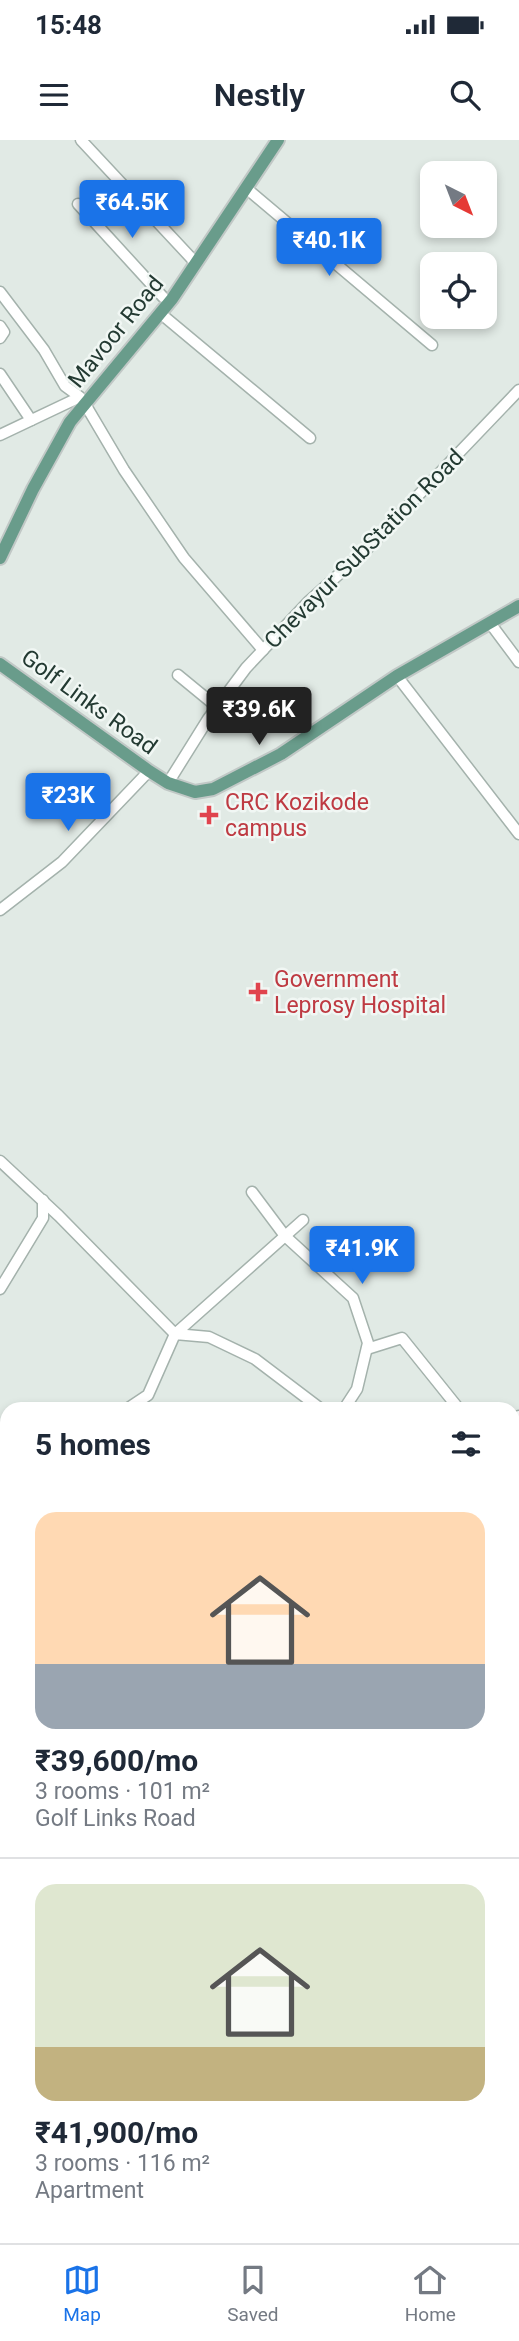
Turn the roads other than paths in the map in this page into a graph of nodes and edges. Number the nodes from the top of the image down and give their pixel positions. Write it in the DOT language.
graph roads {
  1 [pos="81,140"];
  2 [pos="269,140"];
  3 [pos="278,140"];
  4 [pos="246,188"];
  5 [pos="78,204"];
  6 [pos="192,259"];
  7 [pos="0,292"];
  8 [pos="163,297"];
  9 [pos="160,313"];
  10 [pos="0,326"];
  11 [pos="0,338"];
  12 [pos="432,345"];
  13 [pos="0,374"];
  14 [pos="519,390"];
  15 [pos="83,401"];
  16 [pos="31,420"];
  17 [pos="0,435"];
  18 [pos="310,438"];
  19 [pos="0,542"];
  20 [pos="0,558"];
  21 [pos="519,606"];
  22 [pos="490,623"];
  23 [pos="262,650"];
  24 [pos="519,662"];
  25 [pos="0,664"];
  26 [pos="178,675"];
  27 [pos="397,676"];
  28 [pos="217,707"];
  29 [pos="149,771"];
  30 [pos="168,783"];
  31 [pos="519,834"];
  32 [pos="0,910"];
  33 [pos="0,1161"];
  34 [pos="252,1192"];
  35 [pos="43,1200"];
  36 [pos="303,1220"];
  37 [pos="285,1236"];
  38 [pos="0,1289"];
  39 [pos="175,1334"];
  40 [pos="367,1349"];
  41 [pos="138,1402"];
  42 [pos="312,1402"];
  43 [pos="349,1402"];
  44 [pos="454,1402"];
  45 [pos="0,2006"];
  46 [pos="0,2028"];
  1 -- 6 [label="street"];
  2 -- 6 [label="main road, Mavoor Road"];
  3 -- 4 [label="main road, Mavoor Road"];
  4 -- 9 [label="main road, Mavoor Road"];
  4 -- 12 [label="street"];
  5 -- 8 [label="street"];
  6 -- 8 [label="main road, Mavoor Road"];
  7 -- 15 [label="street"];
  8 -- 15 [label="main road, Mavoor Road"];
  9 -- 15 [label="main road, Mavoor Road"];
  9 -- 18 [label="street"];
  10 -- 11 [label="street"];
  13 -- 16 [label="street"];
  14 -- 23 [label="street, Chevayur SubStation Road"];
  15 -- 16 [label="street"];
  15 -- 19 [label="main road, Mavoor Road"];
  15 -- 20 [label="main road, Mavoor Road"];
  15 -- 23 [label="street"];
  16 -- 17 [label="street"];
  21 -- 22 [label="main road, Golf Links Road"];
  22 -- 24 [label="street"];
  22 -- 27 [label="main road, Golf Links Road"];
  23 -- 28 [label="street, Chevayur SubStation Road"];
  25 -- 29 [label="main road, Golf Links Road"];
  26 -- 28 [label="street"];
  27 -- 30 [label="main road, Golf Links Road"];
  27 -- 31 [label="street"];
  28 -- 30 [label="street, Chevayur SubStation Road"];
  29 -- 30 [label="main road, Golf Links Road"];
  29 -- 32 [label="street"];
  33 -- 35 [label="street"];
  34 -- 37 [label="street"];
  35 -- 38 [label="street"];
  35 -- 39 [label="street"];
  36 -- 37 [label="street"];
  37 -- 39 [label="street"];
  37 -- 40 [label="street"];
  39 -- 41 [label="street"];
  39 -- 42 [label="street"];
  40 -- 43 [label="street"];
  40 -- 44 [label="street"];
  45 -- 46 [label="street"];
}
